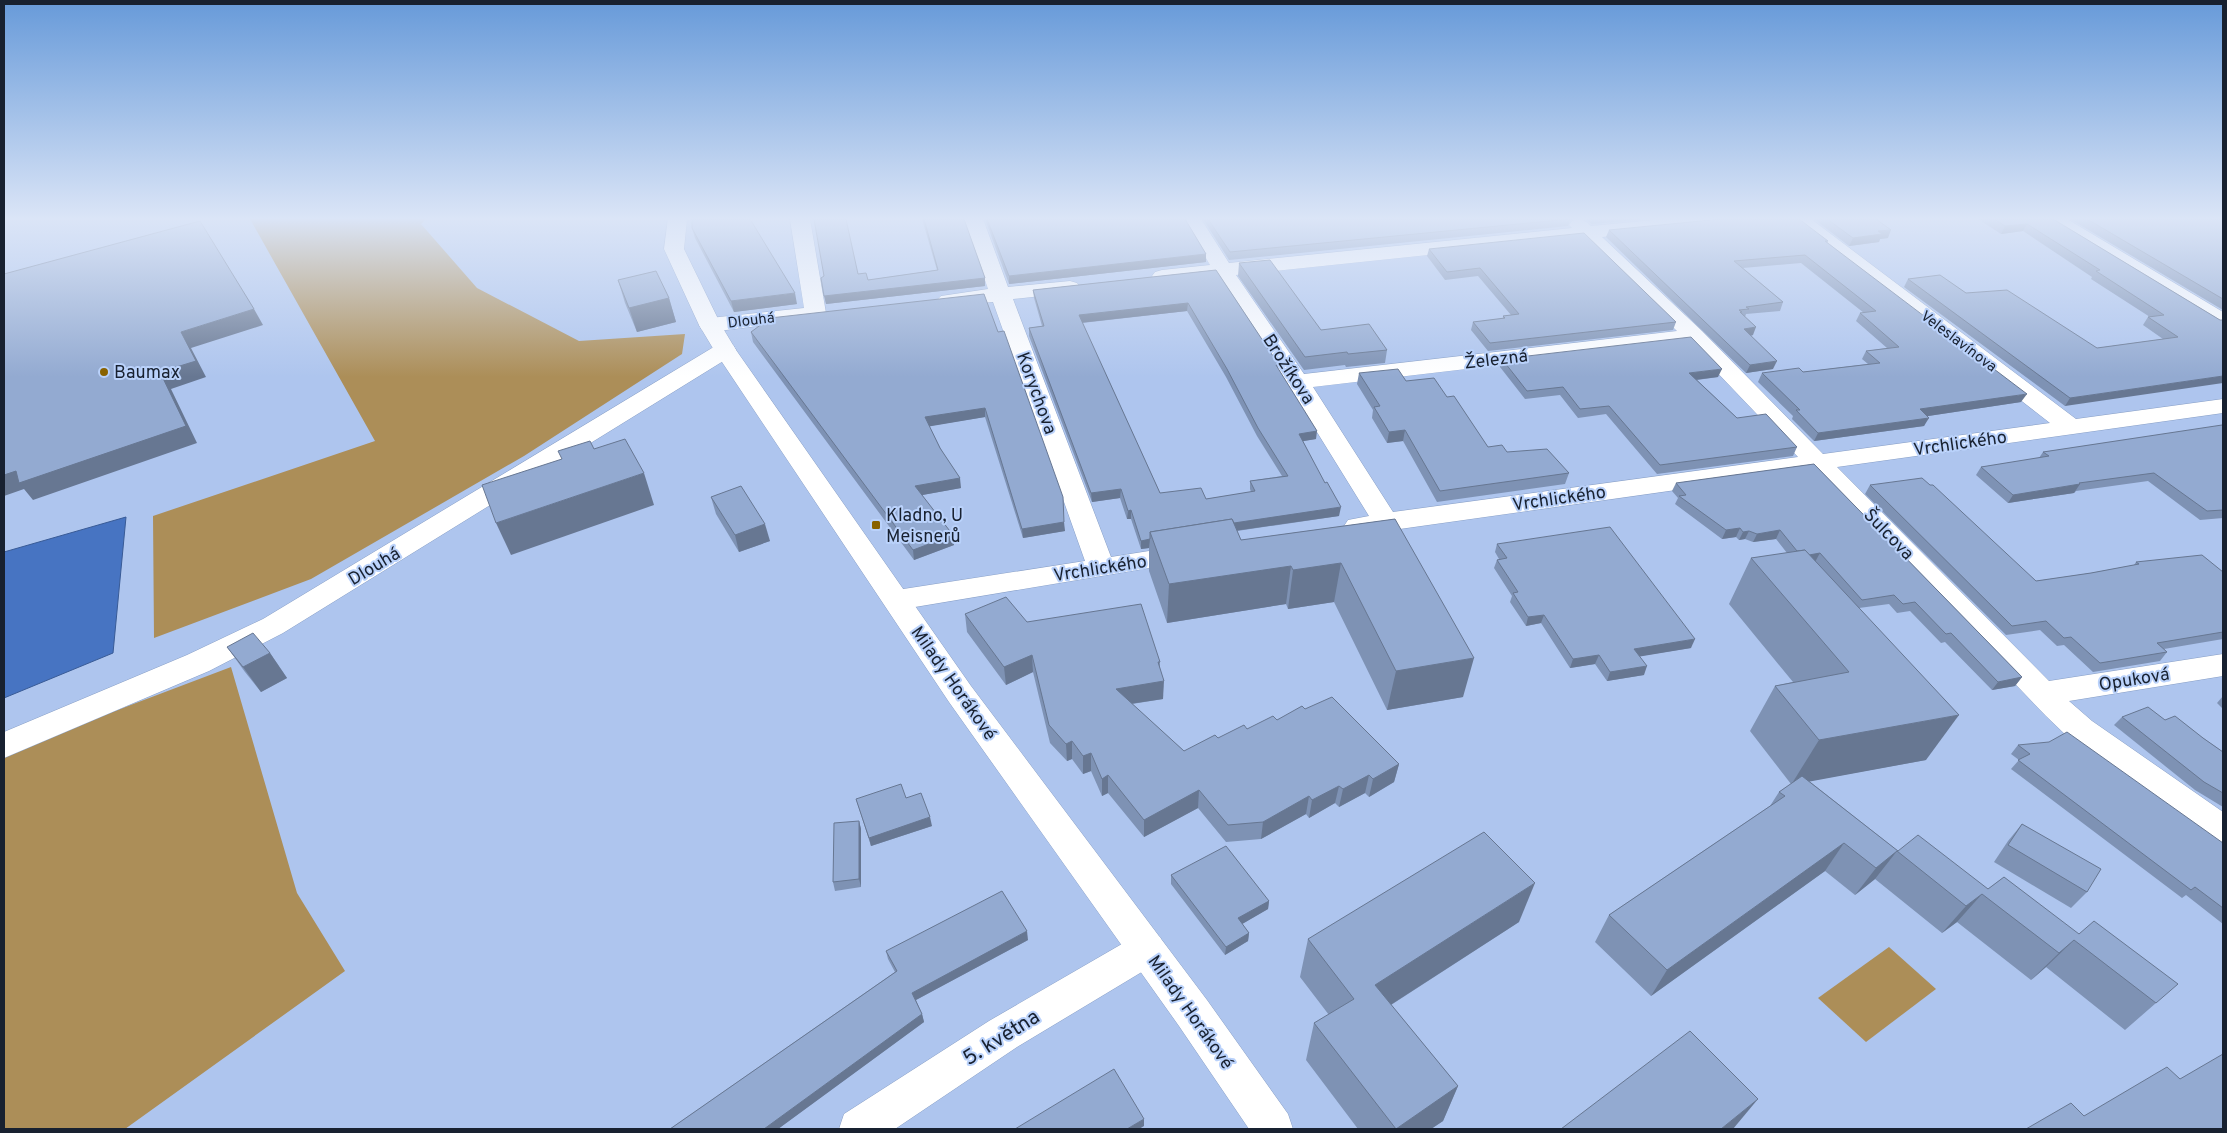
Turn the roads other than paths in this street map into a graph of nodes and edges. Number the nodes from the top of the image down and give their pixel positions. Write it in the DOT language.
graph roads {
  1 [pos="685,272"];
  2 [pos="814,272"];
  3 [pos="992,272"];
  4 [pos="1197,272"];
  5 [pos="1224,272"];
  6 [pos="1628,272"];
  7 [pos="1869,272"];
  8 [pos="2142,272"];
  9 [pos="1145,278"];
  10 [pos="1087,285"];
  11 [pos="1000,295"];
  12 [pos="932,302"];
  13 [pos="2223,321"];
  14 [pos="1694,336"];
  15 [pos="717,338"];
  16 [pos="1298,382"];
  17 [pos="2223,406"];
  18 [pos="2071,427"];
  19 [pos="1820,463"];
  20 [pos="1385,521"];
  21 [pos="1336,529"];
  22 [pos="1209,550"];
  23 [pos="1101,568"];
  24 [pos="897,600"];
  25 [pos="2223,665"];
  26 [pos="2045,693"];
  27 [pos="4,746"];
  28 [pos="2223,830"];
  29 [pos="1146,949"];
  30 [pos="859,1129"];
  31 [pos="1273,1129"];
  1 -- 15 [label="street, Milady Horákové"];
  2 -- 15 [label="street, Dlouhá"];
  3 -- 11 [label="street, Korychova"];
  4 -- 9 [label="street"];
  5 -- 16 [label="street, Brožíkova"];
  6 -- 14 [label="street, Šulcova"];
  7 -- 18 [label="street, Veleslavínova"];
  8 -- 13 [label="street"];
  10 -- 11 [label="street"];
  11 -- 12 [label="street"];
  11 -- 23 [label="street, Korychova"];
  14 -- 16 [label="street, Železná"];
  14 -- 19 [label="street, Šulcova"];
  15 -- 24 [label="street, Milady Horákové"];
  15 -- 27 [label="street, Dlouhá"];
  16 -- 20 [label="street, Brožíkova"];
  17 -- 18 [label="street, Vrchlického"];
  18 -- 19 [label="street, Vrchlického"];
  19 -- 20 [label="street, Vrchlického"];
  19 -- 26 [label="street, Šulcova"];
  20 -- 21 [label="street, Vrchlického"];
  22 -- 23 [label="street, Vrchlického"];
  23 -- 24 [label="street, Vrchlického"];
  24 -- 29 [label="street, Milady Horákové"];
  25 -- 26 [label="street, Opuková"];
  26 -- 28 [label="street, Šulcova"];
  29 -- 30 [label="street, 5. května"];
  29 -- 31 [label="street, Milady Horákové"];
}
